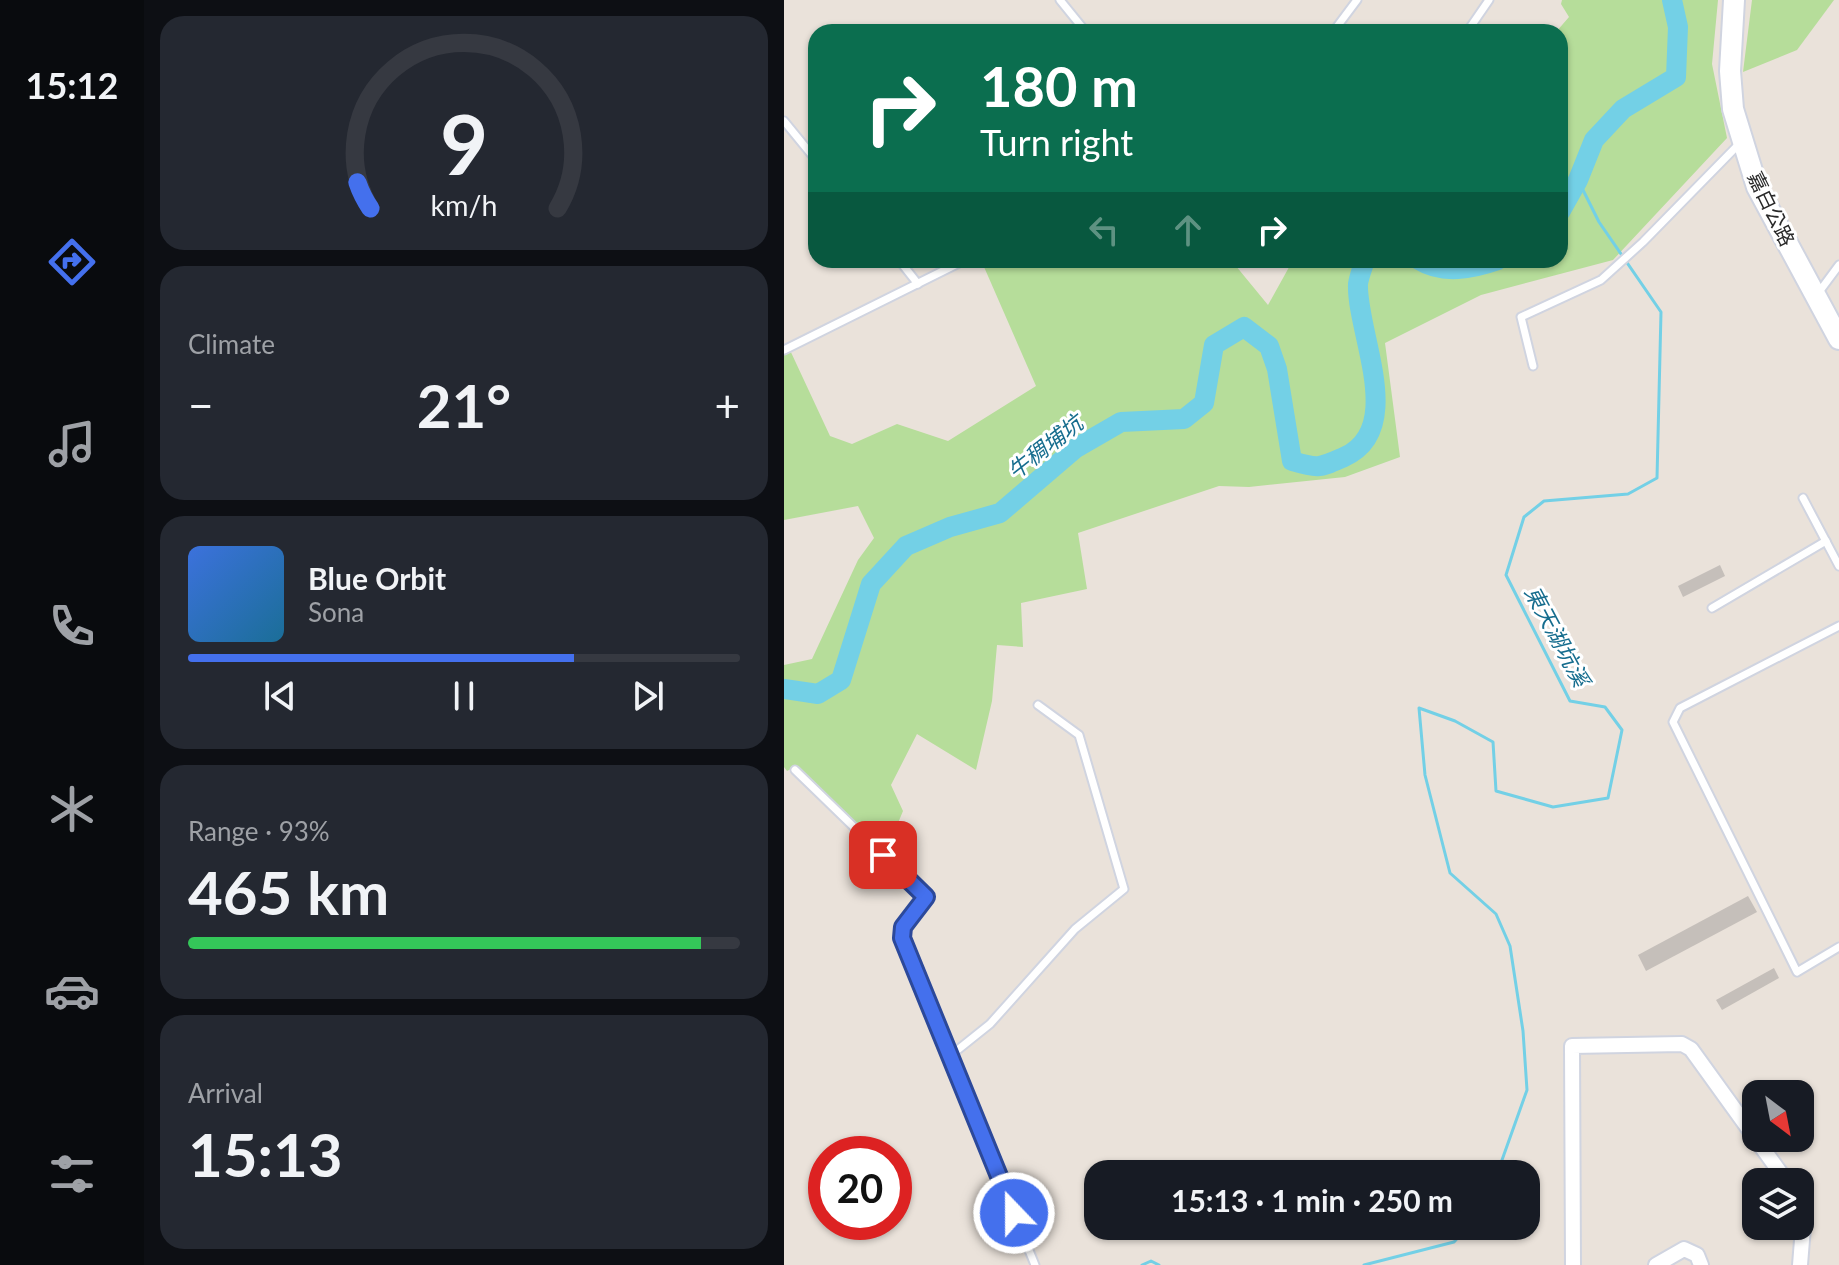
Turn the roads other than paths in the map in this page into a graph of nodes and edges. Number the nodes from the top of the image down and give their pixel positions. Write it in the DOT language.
graph roads {
  1 [pos="1060,0"];
  2 [pos="1357,0"];
  3 [pos="1489,0"];
  4 [pos="1734,0"];
  5 [pos="1080,24"];
  6 [pos="1339,24"];
  7 [pos="1472,24"];
  8 [pos="784,121"];
  9 [pos="1743,141"];
  10 [pos="808,150"];
  11 [pos="1839,265"];
  12 [pos="905,268"];
  13 [pos="949,268"];
  14 [pos="918,284"];
  15 [pos="1816,296"];
  16 [pos="1839,339"];
  17 [pos="784,350"];
  18 [pos="1533,366"];
  19 [pos="1803,498"];
  20 [pos="1826,541"];
  21 [pos="1839,566"];
  22 [pos="1712,608"];
  23 [pos="1839,626"];
  24 [pos="1038,705"];
  25 [pos="795,770"];
  26 [pos="1839,947"];
  27 [pos="950,1056"];
  28 [pos="1777,1168"];
  29 [pos="1802,1240"];
  30 [pos="1035,1265"];
  31 [pos="1573,1265"];
  32 [pos="1656,1265"];
  33 [pos="1701,1265"];
  34 [pos="1800,1265"];
  1 -- 5 [label="lane"];
  2 -- 6 [label="lane"];
  3 -- 7 [label="lane"];
  4 -- 9 [label="main road, 嘉白公路"];
  8 -- 10 [label="lane"];
  9 -- 15 [label="main road, 嘉白公路"];
  9 -- 18 [label="lane"];
  11 -- 15 [label="lane"];
  12 -- 14 [label="lane"];
  13 -- 14 [label="lane"];
  14 -- 17 [label="lane"];
  15 -- 16 [label="main road, 嘉白公路"];
  19 -- 20 [label="lane"];
  20 -- 21 [label="lane"];
  20 -- 22 [label="lane"];
  23 -- 26 [label="lane"];
  24 -- 27 [label="lane"];
  25 -- 27 [label="lane"];
  27 -- 30 [label="lane"];
  28 -- 31 [label="street"];
  29 -- 34 [label="street"];
  32 -- 33 [label="street"];
}
